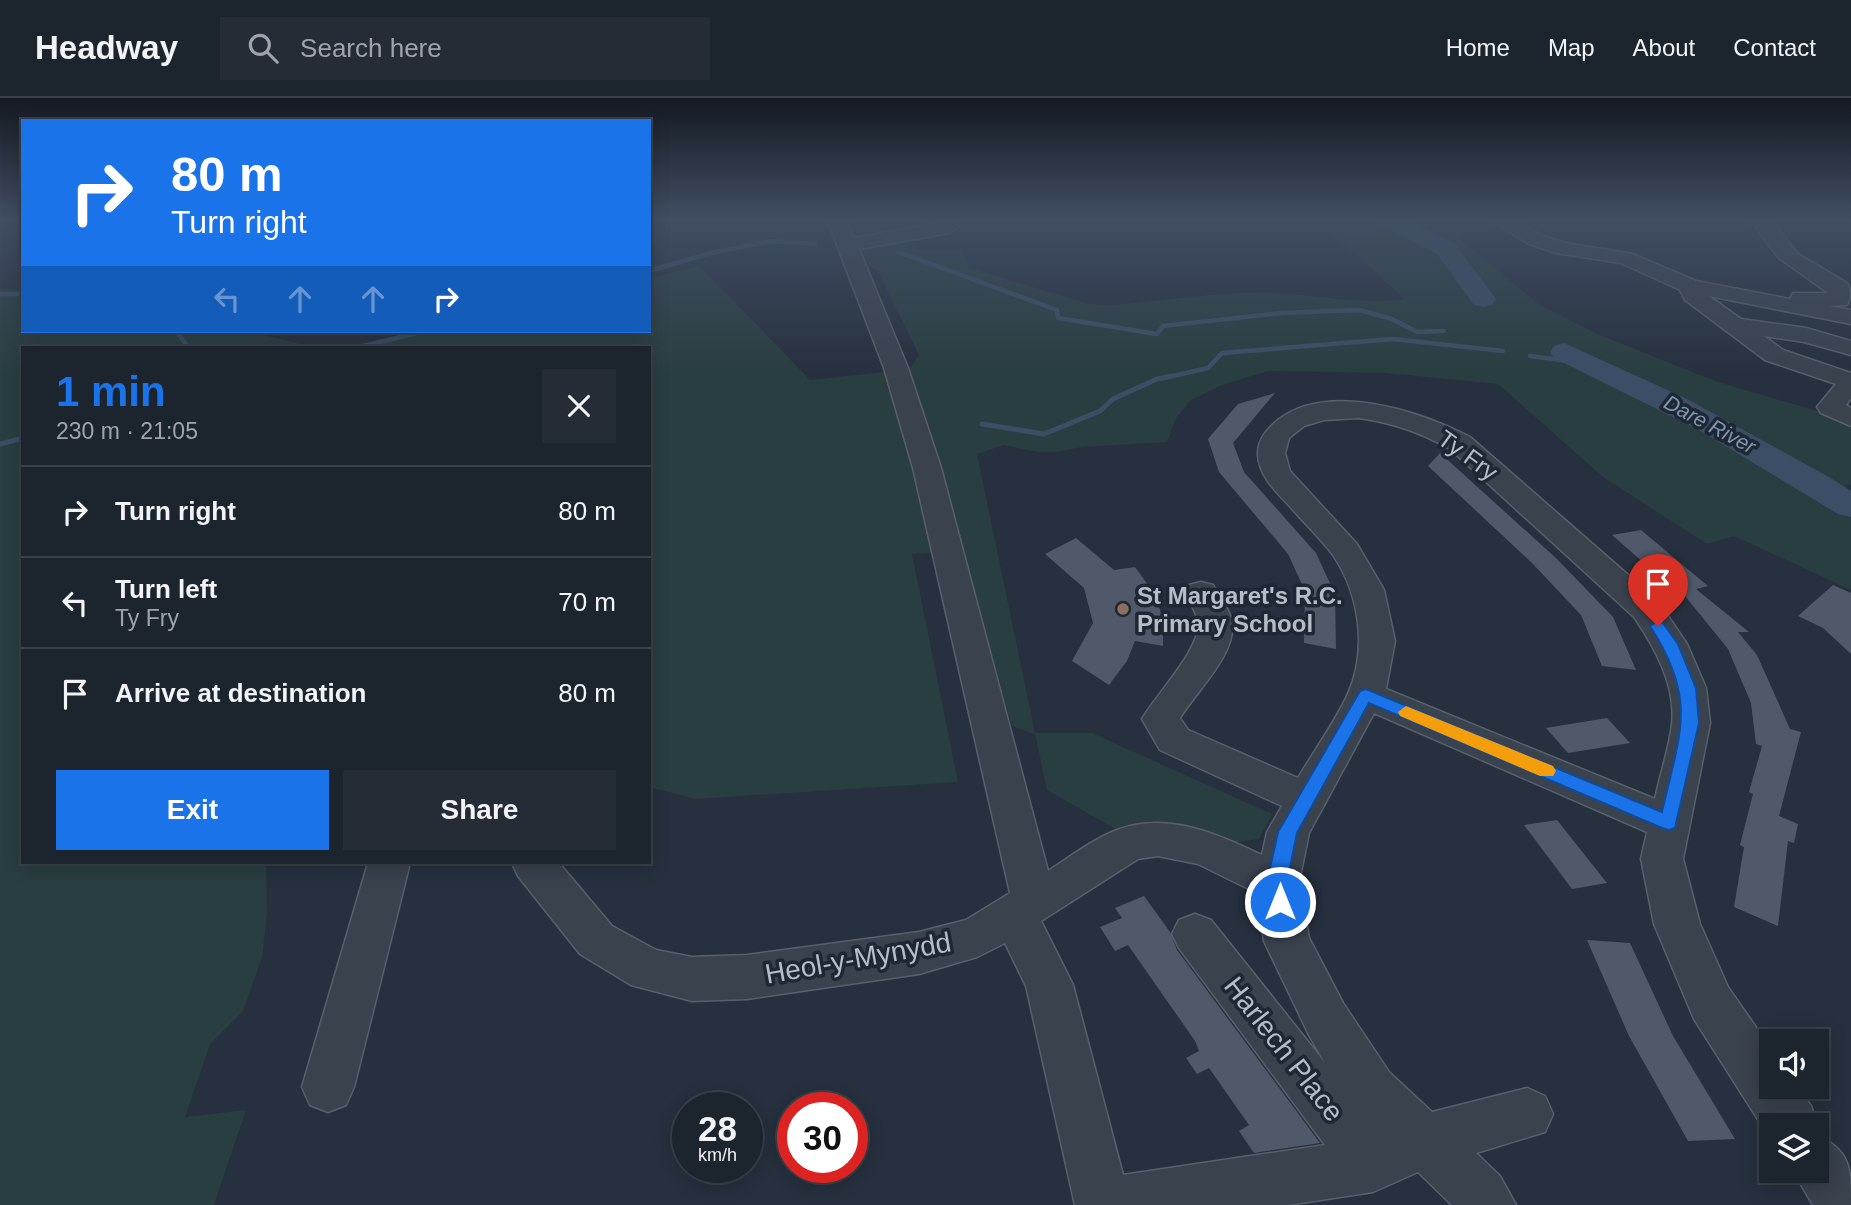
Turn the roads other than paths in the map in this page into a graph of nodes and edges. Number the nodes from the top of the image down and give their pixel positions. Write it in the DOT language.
graph roads {
  1 [pos="858,271"];
  2 [pos="1655,271"];
  3 [pos="1691,271"];
  4 [pos="1812,271"];
  5 [pos="1684,283"];
  6 [pos="1792,301"];
  7 [pos="1851,317"];
  8 [pos="1728,329"];
  9 [pos="1821,340"];
  10 [pos="1851,348"];
  11 [pos="1790,362"];
  12 [pos="1851,381"];
  13 [pos="1851,418"];
  14 [pos="1201,592"];
  15 [pos="1366,695"];
  16 [pos="1305,799"];
  17 [pos="1669,822"];
  18 [pos="389,864"];
  19 [pos="534,864"];
  20 [pos="1277,882"];
  21 [pos="1024,908"];
  22 [pos="1195,934"];
  23 [pos="328,1087"];
  24 [pos="1784,1113"];
  25 [pos="1527,1114"];
  26 [pos="1425,1140"];
  27 [pos="1373,1165"];
  28 [pos="1829,1181"];
  29 [pos="1105,1205"];
  30 [pos="1488,1205"];
  31 [pos="1845,1205"];
  1 -- 21 [label="street"];
  2 -- 5 [label="street"];
  3 -- 6 [label="street"];
  4 -- 6 [label="street"];
  5 -- 6 [label="street"];
  5 -- 8 [label="street"];
  6 -- 7 [label="street"];
  8 -- 9 [label="street"];
  8 -- 11 [label="street"];
  9 -- 10 [label="street"];
  9 -- 11 [label="street"];
  11 -- 12 [label="street"];
  12 -- 13 [label="street"];
  14 -- 16 [label="street"];
  15 -- 16 [label="street, Ty Fry"];
  15 -- 17 [label="street"];
  15 -- 17 [label="street, Ty Fry"];
  16 -- 20 [label="street, Ty Fry"];
  17 -- 24 [label="street, Ty Fry"];
  18 -- 23 [label="street"];
  19 -- 21 [label="street, Heol-y-Mynydd"];
  20 -- 21 [label="street, Heol-y-Mynydd"];
  20 -- 26 [label="street"];
  21 -- 29 [label="street"];
  22 -- 27 [label="street, Harlech Place"];
  25 -- 26 [label="street"];
  26 -- 27 [label="street"];
  26 -- 30 [label="street"];
  27 -- 29 [label="street"];
  28 -- 31 [label="street"];
}
